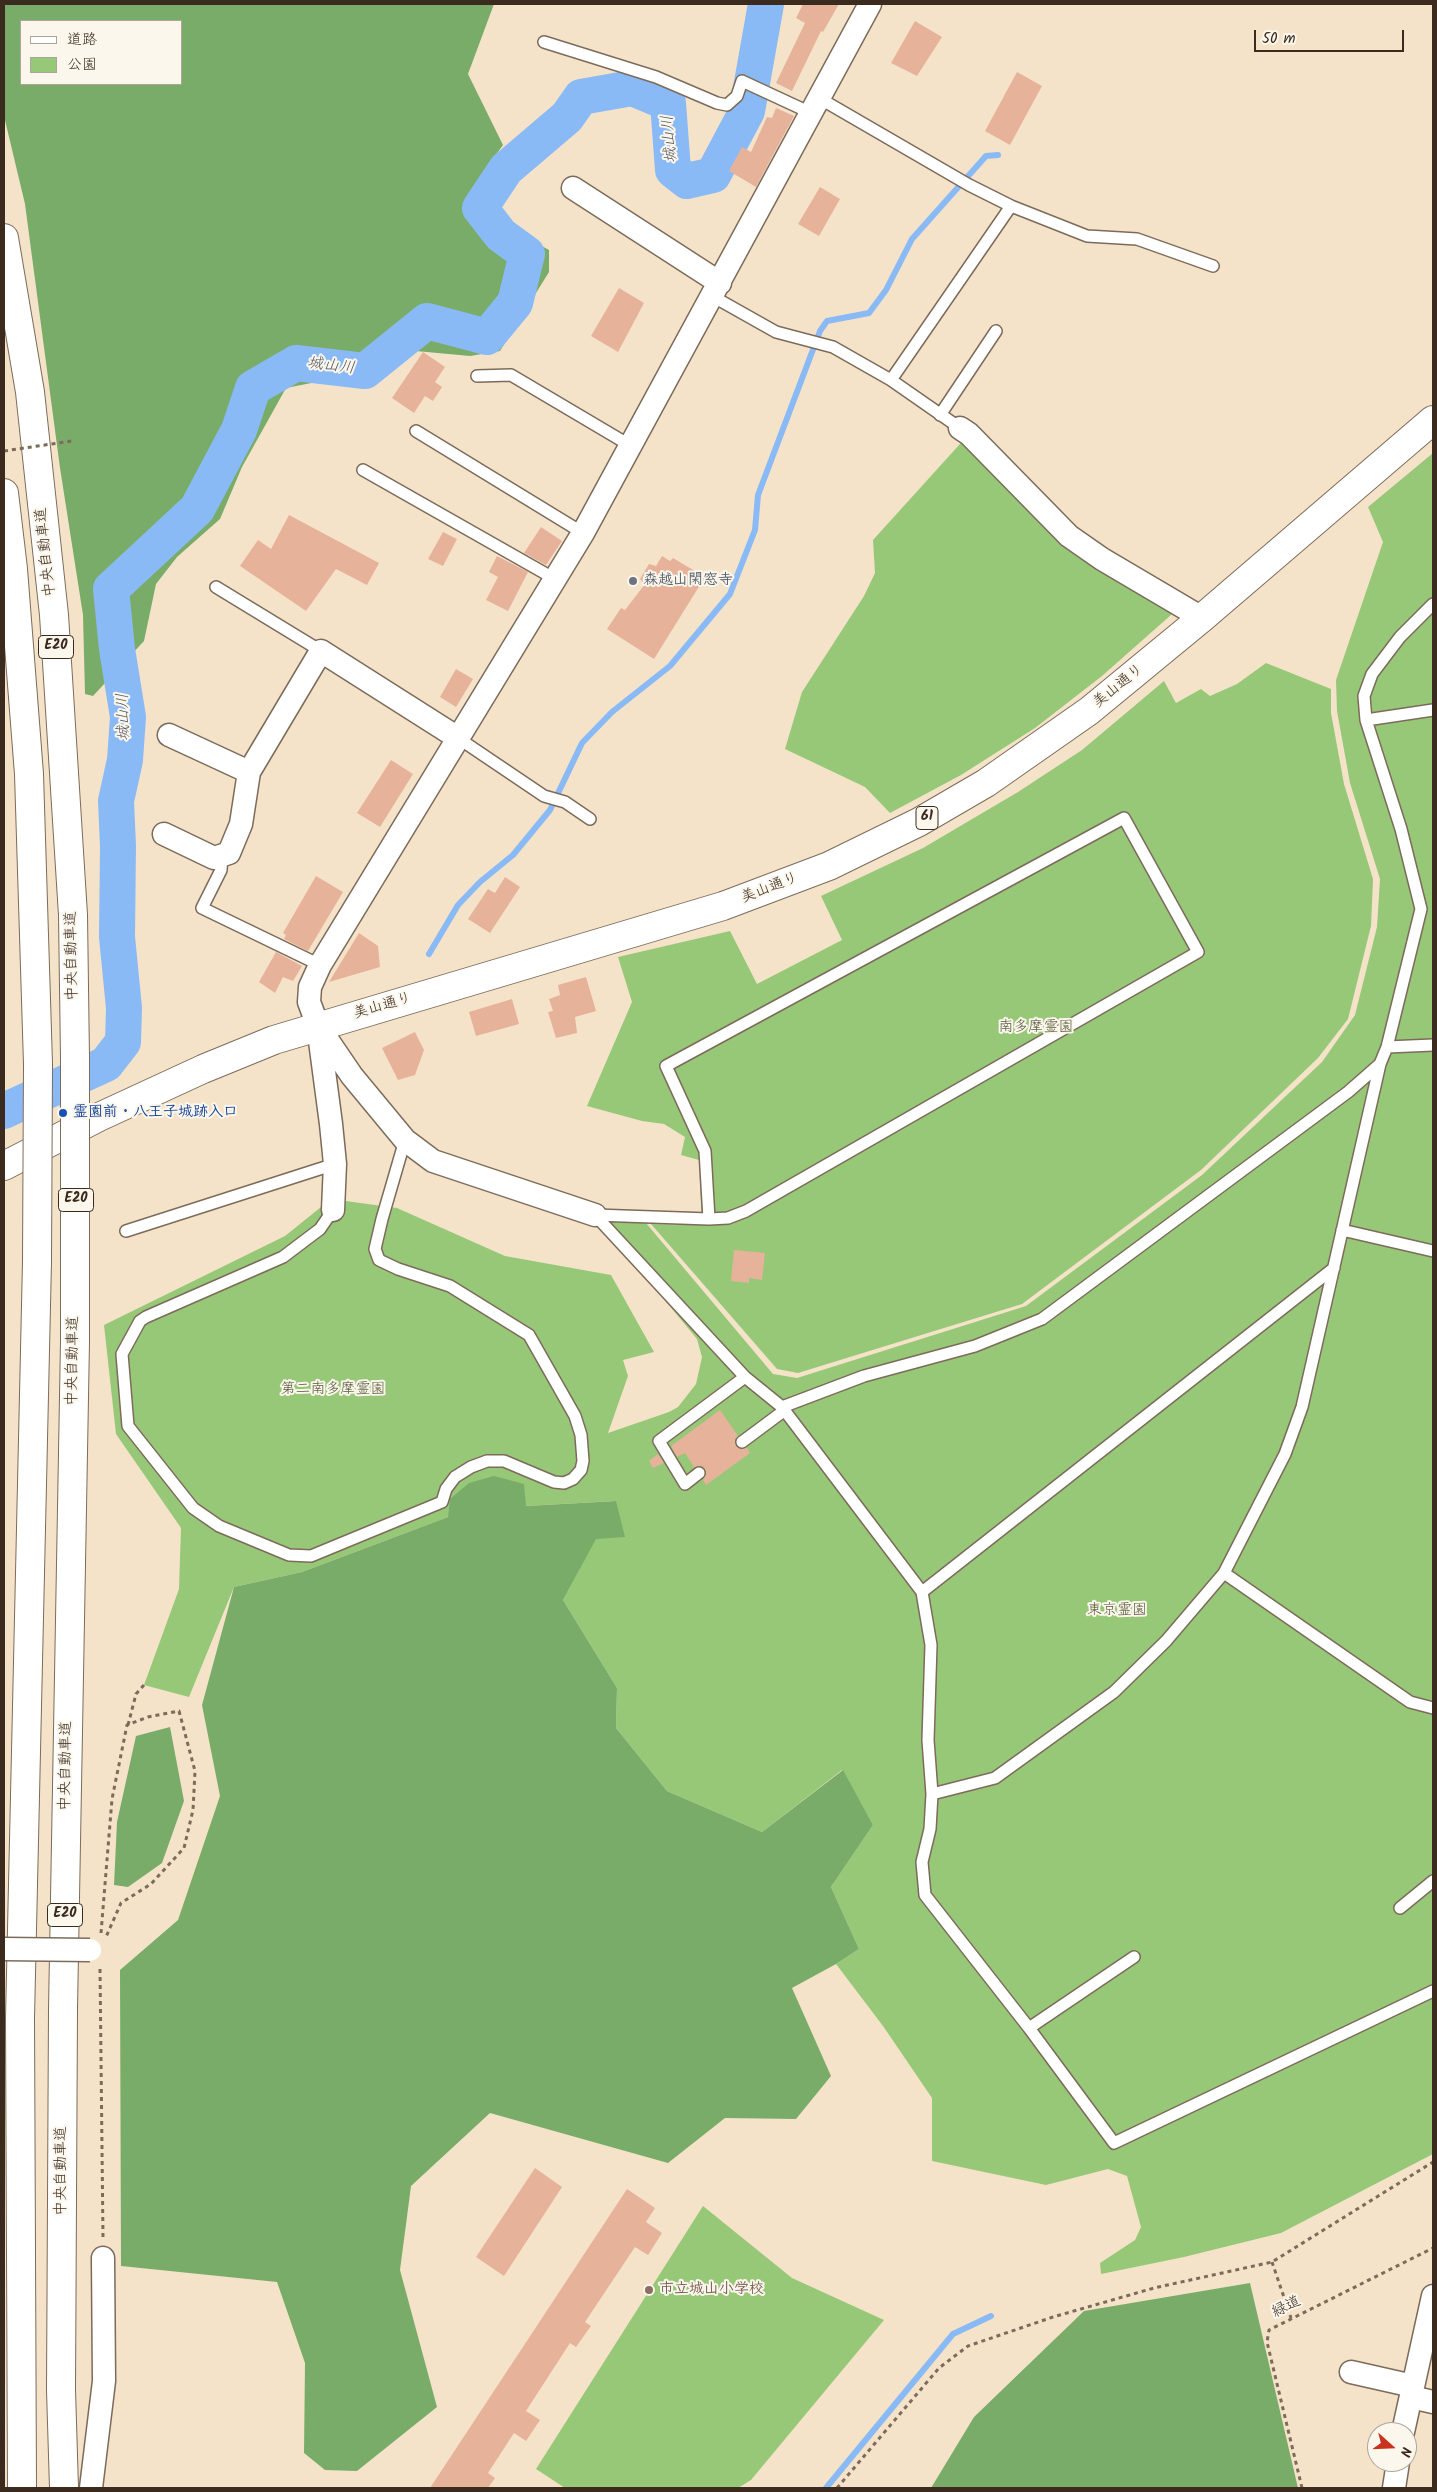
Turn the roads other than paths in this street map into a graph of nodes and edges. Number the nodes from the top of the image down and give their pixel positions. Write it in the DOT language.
graph roads {
  1 [pos="870,4"];
  2 [pos="544,42"];
  3 [pos="815,106"];
  4 [pos="574,188"];
  5 [pos="1011,206"];
  6 [pos="4,238"];
  7 [pos="1213,266"];
  8 [pos="716,289"];
  9 [pos="996,331"];
  10 [pos="477,376"];
  11 [pos="891,380"];
  12 [pos="940,415"];
  13 [pos="1433,420"];
  14 [pos="960,428"];
  15 [pos="416,431"];
  16 [pos="631,446"];
  17 [pos="363,470"];
  18 [pos="4,493"];
  19 [pos="583,533"];
  20 [pos="555,579"];
  21 [pos="216,587"];
  22 [pos="1433,604"];
  23 [pos="1202,618"];
  24 [pos="321,651"];
  25 [pos="1433,710"];
  26 [pos="1366,720"];
  27 [pos="169,735"];
  28 [pos="458,738"];
  29 [pos="249,772"];
  30 [pos="590,820"];
  31 [pos="164,834"];
  32 [pos="222,856"];
  33 [pos="1433,907"];
  34 [pos="1421,909"];
  35 [pos="320,965"];
  36 [pos="318,1026"];
  37 [pos="1433,1045"];
  38 [pos="1387,1047"];
  39 [pos="1380,1064"];
  40 [pos="405,1140"];
  41 [pos="335,1164"];
  42 [pos="4,1166"];
  43 [pos="334,1210"];
  44 [pos="595,1215"];
  45 [pos="709,1219"];
  46 [pos="1342,1230"];
  47 [pos="126,1231"];
  48 [pos="1433,1251"];
  49 [pos="1334,1268"];
  50 [pos="745,1377"];
  51 [pos="784,1409"];
  52 [pos="742,1442"];
  53 [pos="698,1474"];
  54 [pos="1224,1573"];
  55 [pos="922,1592"];
  56 [pos="1433,1708"];
  57 [pos="932,1794"];
  58 [pos="1433,1881"];
  59 [pos="1400,1908"];
  60 [pos="4,1950"];
  61 [pos="95,1950"];
  62 [pos="1134,1957"];
  63 [pos="1433,1990"];
  64 [pos="1029,2028"];
  65 [pos="103,2258"];
  66 [pos="1433,2296"];
  67 [pos="1350,2372"];
  68 [pos="1412,2392"];
  69 [pos="1433,2402"];
  70 [pos="1405,2422"];
  71 [pos="1396,2472"];
  72 [pos="22,2488"];
  73 [pos="64,2488"];
  74 [pos="91,2488"];
  75 [pos="1394,2488"];
  1 -- 3 [label="street"];
  2 -- 3 [label="lane"];
  3 -- 5 [label="lane"];
  3 -- 8 [label="street"];
  4 -- 8 [label="street"];
  5 -- 7 [label="lane"];
  5 -- 11 [label="lane"];
  6 -- 73 [label="main road, 中央自動車道 / E20, bridge"];
  8 -- 11 [label="lane"];
  8 -- 16 [label="street"];
  9 -- 12 [label="lane"];
  10 -- 16 [label="lane"];
  11 -- 12 [label="lane"];
  12 -- 14 [label="lane"];
  13 -- 23 [label="main road, 美山通り / 61"];
  14 -- 23 [label="street"];
  15 -- 19 [label="lane"];
  16 -- 19 [label="street"];
  17 -- 20 [label="lane"];
  18 -- 72 [label="main road, E20, bridge"];
  19 -- 20 [label="street"];
  20 -- 28 [label="street"];
  21 -- 24 [label="lane"];
  22 -- 26 [label="lane"];
  23 -- 36 [label="main road, 美山通り / 61"];
  24 -- 28 [label="street"];
  24 -- 29 [label="street"];
  25 -- 26 [label="lane"];
  26 -- 34 [label="lane"];
  27 -- 29 [label="street"];
  28 -- 30 [label="lane"];
  28 -- 35 [label="street"];
  29 -- 32 [label="street"];
  31 -- 32 [label="street"];
  32 -- 35 [label="lane"];
  33 -- 34 [label="lane"];
  34 -- 38 [label="lane"];
  35 -- 36 [label="street"];
  36 -- 40 [label="street"];
  36 -- 41 [label="street"];
  36 -- 42 [label="main road, 美山通り / 61"];
  37 -- 38 [label="lane"];
  38 -- 39 [label="lane"];
  39 -- 46 [label="lane"];
  39 -- 51 [label="lane"];
  40 -- 43 [label="lane"];
  40 -- 44 [label="street"];
  41 -- 43 [label="street"];
  41 -- 47 [label="lane"];
  44 -- 45 [label="lane"];
  44 -- 50 [label="lane"];
  45 -- 45 [label="lane"];
  46 -- 48 [label="lane"];
  46 -- 49 [label="lane"];
  49 -- 54 [label="lane"];
  49 -- 55 [label="lane"];
  50 -- 51 [label="lane"];
  50 -- 53 [label="lane"];
  51 -- 52 [label="lane"];
  51 -- 55 [label="lane"];
  54 -- 56 [label="lane"];
  54 -- 57 [label="lane"];
  55 -- 57 [label="lane"];
  57 -- 64 [label="lane"];
  58 -- 59 [label="lane"];
  60 -- 61 [label="street, bridge"];
  62 -- 64 [label="lane"];
  63 -- 64 [label="lane"];
  65 -- 74 [label="street"];
  66 -- 68 [label="street"];
  67 -- 68 [label="street"];
  68 -- 69 [label="street"];
  68 -- 70 [label="street"];
  71 -- 75 [label="street"];
}
